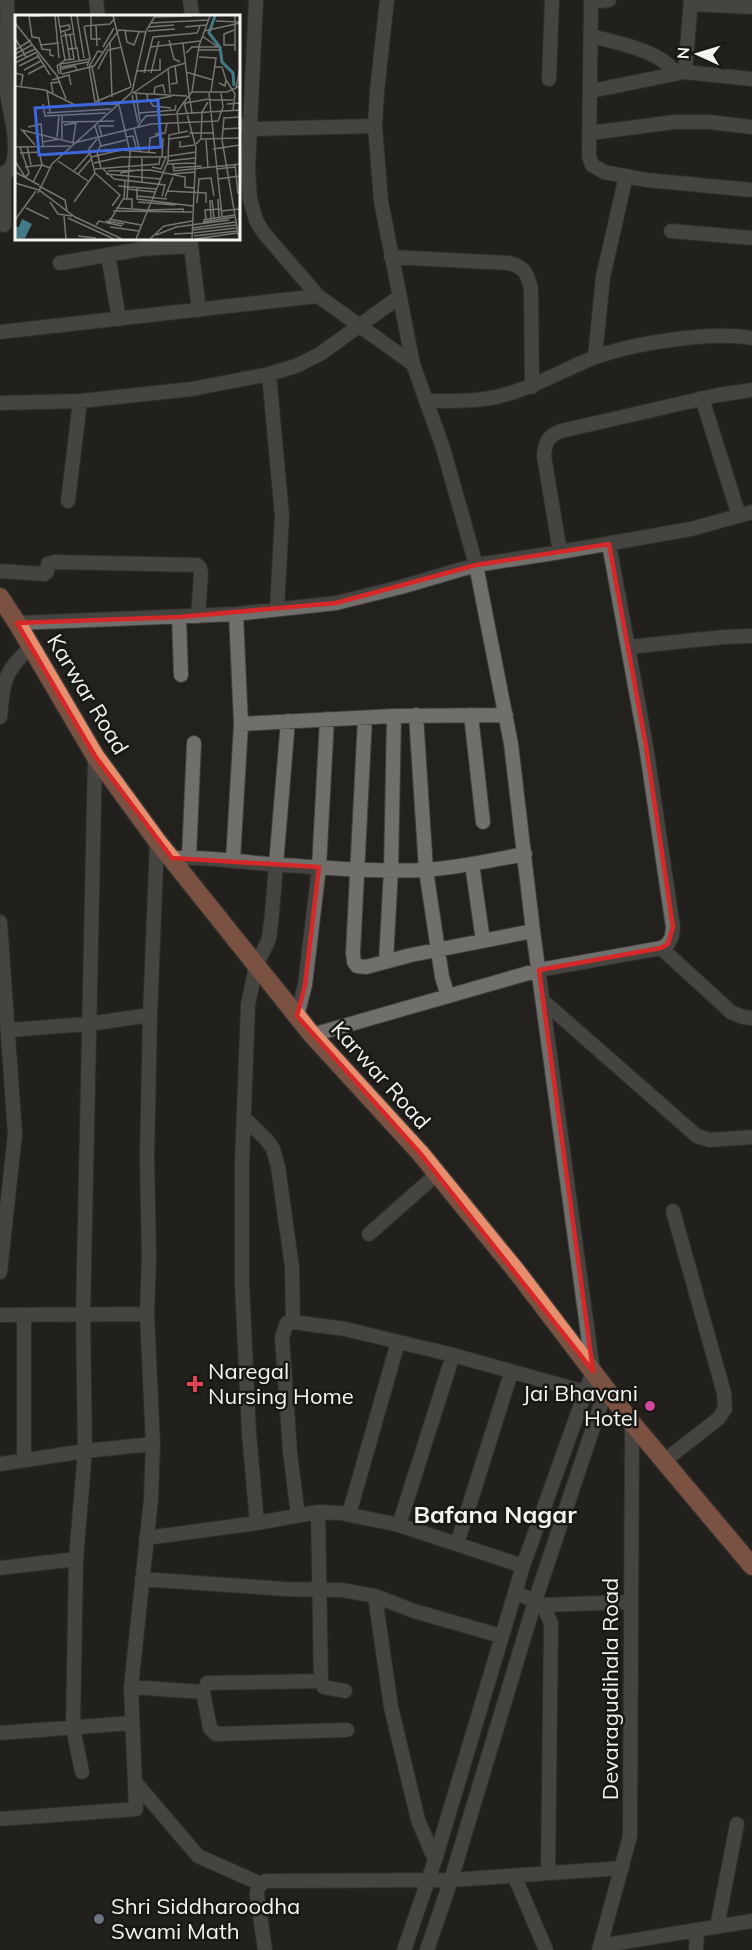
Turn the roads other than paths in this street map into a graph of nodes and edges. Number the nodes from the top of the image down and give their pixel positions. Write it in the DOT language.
graph roads {
  1 [pos="7,0"];
  2 [pos="96,0"];
  3 [pos="189,0"];
  4 [pos="256,0"];
  5 [pos="387,0"];
  6 [pos="552,0"];
  7 [pos="609,0"];
  8 [pos="591,1"];
  9 [pos="691,2"];
  10 [pos="752,7"];
  11 [pos="98,15"];
  12 [pos="192,15"];
  13 [pos="591,36"];
  14 [pos="680,73"];
  15 [pos="549,79"];
  16 [pos="752,79"];
  17 [pos="591,91"];
  18 [pos="14,122"];
  19 [pos="244,126"];
  20 [pos="375,126"];
  21 [pos="752,127"];
  22 [pos="590,134"];
  23 [pos="2,174"];
  24 [pos="626,176"];
  25 [pos="752,190"];
  26 [pos="4,225"];
  27 [pos="671,231"];
  28 [pos="752,238"];
  29 [pos="190,242"];
  30 [pos="108,255"];
  31 [pos="392,257"];
  32 [pos="60,263"];
  33 [pos="318,296"];
  34 [pos="399,297"];
  35 [pos="199,310"];
  36 [pos="119,319"];
  37 [pos="358,325"];
  38 [pos="0,332"];
  39 [pos="752,338"];
  40 [pos="595,357"];
  41 [pos="413,364"];
  42 [pos="269,374"];
  43 [pos="532,387"];
  44 [pos="752,390"];
  45 [pos="702,398"];
  46 [pos="80,400"];
  47 [pos="426,401"];
  48 [pos="0,403"];
  49 [pos="68,501"];
  50 [pos="746,514"];
  51 [pos="609,544"];
  52 [pos="560,552"];
  53 [pos="476,565"];
  54 [pos="0,571"];
  55 [pos="0,597"];
  56 [pos="277,609"];
  57 [pos="236,614"];
  58 [pos="198,616"];
  59 [pos="179,617"];
  60 [pos="17,623"];
  61 [pos="752,636"];
  62 [pos="31,647"];
  63 [pos="628,647"];
  64 [pos="4,670"];
  65 [pos="181,675"];
  66 [pos="471,715"];
  67 [pos="506,715"];
  68 [pos="394,716"];
  69 [pos="416,716"];
  70 [pos="0,717"];
  71 [pos="365,718"];
  72 [pos="327,719"];
  73 [pos="288,721"];
  74 [pos="241,724"];
  75 [pos="194,743"];
  76 [pos="95,756"];
  77 [pos="483,822"];
  78 [pos="157,841"];
  79 [pos="525,854"];
  80 [pos="180,858"];
  81 [pos="233,860"];
  82 [pos="472,864"];
  83 [pos="276,865"];
  84 [pos="319,867"];
  85 [pos="357,869"];
  86 [pos="391,870"];
  87 [pos="426,870"];
  88 [pos="0,922"];
  89 [pos="533,931"];
  90 [pos="0,933"];
  91 [pos="483,941"];
  92 [pos="661,948"];
  93 [pos="437,950"];
  94 [pos="386,961"];
  95 [pos="256,966"];
  96 [pos="539,970"];
  97 [pos="448,996"];
  98 [pos="543,1001"];
  99 [pos="2,1002"];
  100 [pos="150,1015"];
  101 [pos="297,1016"];
  102 [pos="752,1018"];
  103 [pos="88,1024"];
  104 [pos="9,1030"];
  105 [pos="312,1035"];
  106 [pos="244,1118"];
  107 [pos="0,1132"];
  108 [pos="15,1134"];
  109 [pos="752,1137"];
  110 [pos="5,1170"];
  111 [pos="437,1174"];
  112 [pos="673,1211"];
  113 [pos="369,1234"];
  114 [pos="2,1238"];
  115 [pos="0,1272"];
  116 [pos="147,1314"];
  117 [pos="24,1315"];
  118 [pos="83,1315"];
  119 [pos="0,1316"];
  120 [pos="293,1322"];
  121 [pos="398,1342"];
  122 [pos="453,1356"];
  123 [pos="593,1371"];
  124 [pos="511,1373"];
  125 [pos="606,1389"];
  126 [pos="585,1392"];
  127 [pos="632,1424"];
  128 [pos="153,1444"];
  129 [pos="85,1451"];
  130 [pos="24,1459"];
  131 [pos="664,1461"];
  132 [pos="0,1464"];
  133 [pos="318,1512"];
  134 [pos="350,1514"];
  135 [pos="298,1516"];
  136 [pos="257,1523"];
  137 [pos="399,1525"];
  138 [pos="146,1538"];
  139 [pos="457,1544"];
  140 [pos="76,1559"];
  141 [pos="523,1566"];
  142 [pos="752,1566"];
  143 [pos="0,1568"];
  144 [pos="142,1579"];
  145 [pos="320,1590"];
  146 [pos="515,1592"];
  147 [pos="375,1596"];
  148 [pos="631,1602"];
  149 [pos="539,1603"];
  150 [pos="501,1636"];
  151 [pos="321,1681"];
  152 [pos="207,1683"];
  153 [pos="131,1687"];
  154 [pos="345,1691"];
  155 [pos="131,1723"];
  156 [pos="73,1728"];
  157 [pos="346,1730"];
  158 [pos="0,1733"];
  159 [pos="82,1772"];
  160 [pos="135,1782"];
  161 [pos="0,1820"];
  162 [pos="736,1824"];
  163 [pos="435,1860"];
  164 [pos="621,1868"];
  165 [pos="548,1873"];
  166 [pos="514,1875"];
  167 [pos="427,1880"];
  168 [pos="451,1880"];
  169 [pos="261,1884"];
  170 [pos="752,1921"];
  171 [pos="717,1927"];
  172 [pos="698,1930"];
  173 [pos="600,1948"];
  174 [pos="428,1949"];
  175 [pos="265,1950"];
  176 [pos="404,1950"];
  177 [pos="546,1950"];
  178 [pos="696,1950"];
  1 -- 18 [label="street"];
  2 -- 11 [label="street"];
  3 -- 12 [label="street"];
  4 -- 19 [label="street"];
  5 -- 20 [label="street"];
  6 -- 15 [label="street"];
  7 -- 8 [label="street"];
  8 -- 13 [label="street"];
  9 -- 10 [label="street"];
  9 -- 14 [label="street"];
  13 -- 14 [label="street"];
  13 -- 17 [label="street"];
  14 -- 16 [label="street"];
  14 -- 17 [label="street"];
  17 -- 22 [label="street"];
  18 -- 23 [label="street"];
  19 -- 20 [label="street"];
  19 -- 33 [label="street"];
  20 -- 31 [label="street"];
  21 -- 22 [label="street"];
  22 -- 24 [label="street"];
  23 -- 26 [label="street"];
  24 -- 25 [label="street"];
  24 -- 40 [label="street"];
  27 -- 28 [label="street"];
  29 -- 30 [label="street"];
  29 -- 35 [label="street"];
  30 -- 32 [label="street"];
  30 -- 36 [label="street"];
  31 -- 34 [label="street"];
  31 -- 43 [label="street"];
  33 -- 35 [label="street"];
  33 -- 37 [label="street"];
  34 -- 37 [label="street"];
  34 -- 41 [label="street"];
  35 -- 36 [label="street"];
  36 -- 38 [label="street"];
  37 -- 41 [label="street"];
  37 -- 42 [label="street"];
  39 -- 40 [label="street"];
  40 -- 43 [label="street"];
  41 -- 47 [label="street"];
  42 -- 46 [label="street"];
  42 -- 56 [label="street"];
  43 -- 47 [label="street"];
  44 -- 45 [label="street"];
  45 -- 50 [label="street"];
  45 -- 52 [label="street"];
  46 -- 48 [label="street"];
  46 -- 49 [label="street"];
  47 -- 53 [label="street"];
  50 -- 51 [label="street"];
  51 -- 52 [label="street"];
  51 -- 63 [label="street"];
  52 -- 53 [label="street"];
  53 -- 56 [label="street"];
  53 -- 67 [label="street"];
  54 -- 58 [label="street"];
  55 -- 60 [label="highway, Karwar Road"];
  56 -- 57 [label="street"];
  57 -- 58 [label="street"];
  57 -- 74 [label="street"];
  58 -- 59 [label="street"];
  59 -- 60 [label="street"];
  59 -- 65 [label="street"];
  60 -- 62 [label="highway, Karwar Road"];
  61 -- 63 [label="street"];
  62 -- 64 [label="street"];
  62 -- 76 [label="highway, Karwar Road"];
  63 -- 92 [label="street"];
  64 -- 70 [label="street"];
  66 -- 67 [label="street"];
  66 -- 69 [label="street"];
  66 -- 77 [label="street"];
  67 -- 79 [label="street"];
  68 -- 69 [label="street"];
  68 -- 71 [label="street"];
  68 -- 86 [label="street"];
  69 -- 87 [label="street"];
  71 -- 72 [label="street"];
  71 -- 85 [label="street"];
  72 -- 73 [label="street"];
  72 -- 84 [label="street"];
  73 -- 74 [label="street"];
  73 -- 83 [label="street"];
  74 -- 81 [label="street"];
  75 -- 80 [label="street"];
  76 -- 78 [label="highway, Karwar Road"];
  76 -- 103 [label="street"];
  78 -- 80 [label="highway, Karwar Road"];
  78 -- 100 [label="street"];
  79 -- 82 [label="street"];
  79 -- 89 [label="street"];
  80 -- 81 [label="street"];
  80 -- 95 [label="highway, Karwar Road"];
  81 -- 83 [label="street"];
  82 -- 87 [label="street"];
  82 -- 91 [label="street"];
  83 -- 84 [label="street"];
  83 -- 95 [label="street"];
  84 -- 85 [label="street"];
  84 -- 101 [label="street"];
  85 -- 86 [label="street"];
  85 -- 94 [label="street"];
  86 -- 87 [label="street"];
  86 -- 94 [label="street"];
  87 -- 93 [label="street"];
  88 -- 90 [label="street"];
  89 -- 91 [label="street"];
  89 -- 96 [label="street"];
  90 -- 99 [label="street"];
  91 -- 93 [label="street"];
  92 -- 96 [label="street"];
  92 -- 102 [label="street"];
  93 -- 94 [label="street"];
  93 -- 97 [label="street"];
  95 -- 101 [label="highway, Karwar Road"];
  95 -- 106 [label="street"];
  96 -- 97 [label="street"];
  96 -- 98 [label="street"];
  97 -- 105 [label="street"];
  98 -- 109 [label="street"];
  98 -- 123 [label="street"];
  99 -- 104 [label="street"];
  100 -- 103 [label="street"];
  100 -- 116 [label="street"];
  101 -- 105 [label="highway, Karwar Road"];
  103 -- 104 [label="street"];
  103 -- 118 [label="street"];
  104 -- 108 [label="street"];
  105 -- 111 [label="highway, Karwar Road"];
  106 -- 120 [label="street"];
  106 -- 136 [label="street"];
  107 -- 108 [label="street"];
  108 -- 110 [label="street"];
  110 -- 114 [label="street"];
  111 -- 113 [label="street"];
  111 -- 123 [label="highway, Karwar Road"];
  112 -- 131 [label="street"];
  114 -- 115 [label="street"];
  116 -- 118 [label="street"];
  116 -- 128 [label="street"];
  117 -- 118 [label="street"];
  117 -- 119 [label="street"];
  117 -- 130 [label="street"];
  118 -- 129 [label="street"];
  120 -- 121 [label="street"];
  120 -- 135 [label="street"];
  121 -- 122 [label="street"];
  121 -- 134 [label="street"];
  122 -- 124 [label="street"];
  122 -- 137 [label="street"];
  123 -- 125 [label="highway, Karwar Road"];
  123 -- 126 [label="street"];
  124 -- 126 [label="street"];
  124 -- 139 [label="street"];
  125 -- 127 [label="highway, Karwar Road"];
  125 -- 149 [label="street"];
  126 -- 141 [label="street"];
  127 -- 131 [label="highway, Karwar Road"];
  127 -- 148 [label="street, Devaragudihala Road"];
  128 -- 129 [label="street"];
  128 -- 138 [label="street"];
  129 -- 130 [label="street"];
  129 -- 140 [label="street"];
  130 -- 132 [label="street"];
  131 -- 142 [label="highway, Karwar Road"];
  133 -- 134 [label="street"];
  133 -- 135 [label="street"];
  133 -- 145 [label="street"];
  134 -- 137 [label="street"];
  135 -- 136 [label="street"];
  136 -- 138 [label="street"];
  137 -- 139 [label="street"];
  138 -- 144 [label="street"];
  139 -- 141 [label="street"];
  140 -- 143 [label="street"];
  140 -- 156 [label="street"];
  141 -- 146 [label="street"];
  144 -- 145 [label="street"];
  144 -- 153 [label="street"];
  145 -- 147 [label="street"];
  145 -- 151 [label="street"];
  146 -- 149 [label="street"];
  146 -- 150 [label="street"];
  147 -- 150 [label="street"];
  147 -- 163 [label="street"];
  148 -- 149 [label="street"];
  148 -- 164 [label="street, Devaragudihala Road"];
  149 -- 165 [label="street"];
  149 -- 168 [label="street"];
  150 -- 163 [label="street"];
  151 -- 152 [label="street"];
  151 -- 154 [label="street"];
  153 -- 155 [label="street"];
  153 -- 157 [label="street"];
  155 -- 156 [label="street"];
  155 -- 160 [label="street"];
  156 -- 158 [label="street"];
  156 -- 159 [label="street"];
  160 -- 161 [label="street"];
  160 -- 169 [label="street"];
  162 -- 171 [label="street"];
  163 -- 167 [label="street"];
  164 -- 165 [label="street"];
  164 -- 173 [label="street, Devaragudihala Road"];
  165 -- 166 [label="street"];
  166 -- 168 [label="street"];
  166 -- 177 [label="street"];
  167 -- 168 [label="street"];
  167 -- 169 [label="street"];
  167 -- 176 [label="street"];
  168 -- 174 [label="street"];
  169 -- 175 [label="street"];
  170 -- 171 [label="street"];
  171 -- 172 [label="street"];
  172 -- 173 [label="street"];
  172 -- 178 [label="street"];
}
